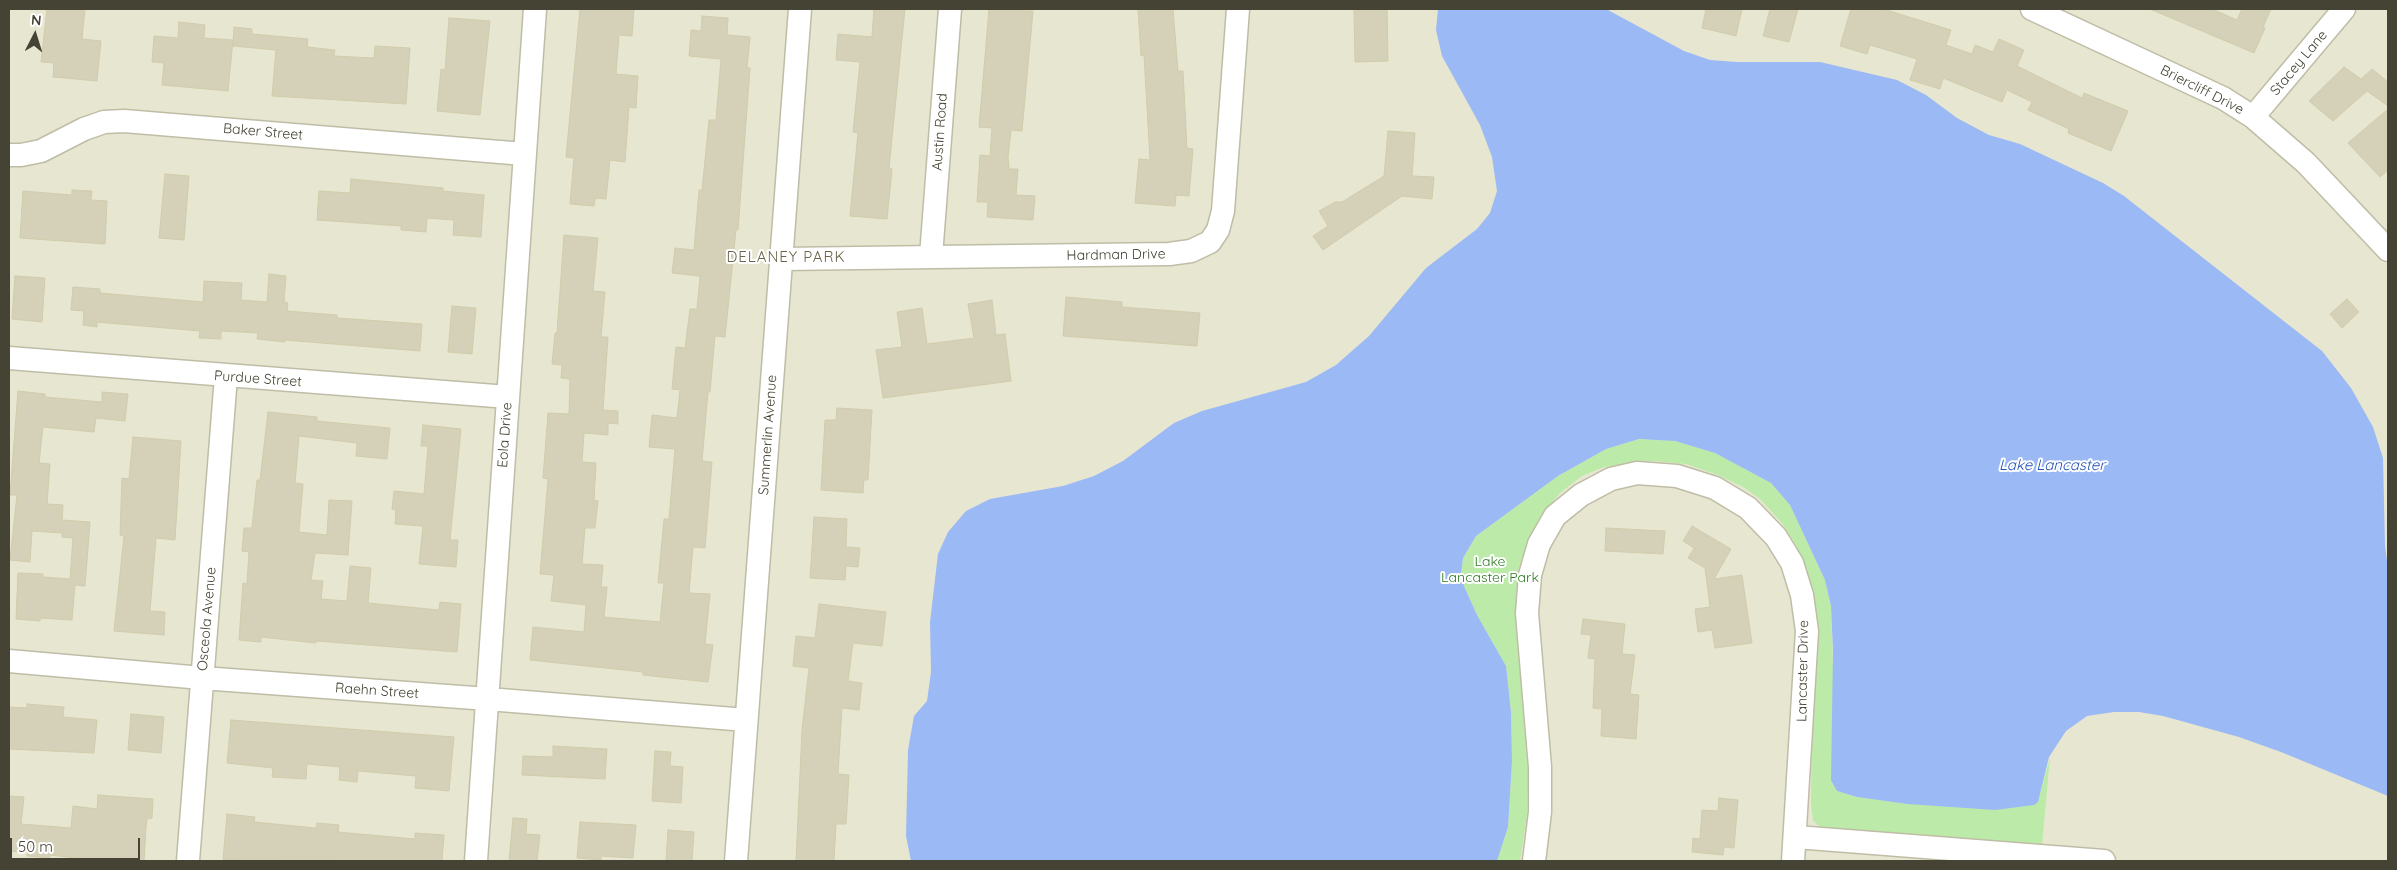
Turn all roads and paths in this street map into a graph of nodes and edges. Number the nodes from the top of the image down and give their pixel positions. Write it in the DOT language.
graph roads {
  1 [pos="536,9"];
  2 [pos="800,9"];
  3 [pos="950,9"];
  4 [pos="1238,9"];
  5 [pos="2032,9"];
  6 [pos="2344,9"];
  7 [pos="2253,117"];
  8 [pos="524,154"];
  9 [pos="9,155"];
  10 [pos="2388,250"];
  11 [pos="931,256"];
  12 [pos="782,259"];
  13 [pos="9,358"];
  14 [pos="226,376"];
  15 [pos="508,397"];
  16 [pos="9,661"];
  17 [pos="202,678"];
  18 [pos="488,699"];
  19 [pos="746,720"];
  20 [pos="1796,837"];
  21 [pos="188,861"];
  22 [pos="476,861"];
  23 [pos="736,861"];
  24 [pos="1534,861"];
  25 [pos="1793,861"];
  26 [pos="2104,861"];
  1 -- 8 [label="street, Eola Drive"];
  2 -- 12 [label="street, Summerlin Avenue"];
  3 -- 11 [label="street, Austin Road"];
  4 -- 11 [label="street, Hardman Drive"];
  5 -- 7 [label="street, Briercliff Drive"];
  6 -- 7 [label="street, Stacey Lane"];
  7 -- 10 [label="street, Briercliff Drive"];
  8 -- 9 [label="street, Baker Street"];
  8 -- 15 [label="street, Eola Drive"];
  11 -- 12 [label="street, Hardman Drive"];
  12 -- 19 [label="street, Summerlin Avenue"];
  13 -- 14 [label="street, Purdue Street"];
  14 -- 15 [label="street, Purdue Street"];
  14 -- 17 [label="street, Osceola Avenue"];
  15 -- 18 [label="street, Eola Drive"];
  16 -- 17 [label="street, Raehn Street"];
  17 -- 18 [label="street, Raehn Street"];
  17 -- 21 [label="street, Osceola Avenue"];
  18 -- 19 [label="street, Raehn Street"];
  18 -- 22 [label="street, Eola Drive"];
  19 -- 23 [label="street, Summerlin Avenue"];
  20 -- 24 [label="street, Lancaster Drive"];
  20 -- 25 [label="street, Lancaster Drive"];
  20 -- 26 [label="street"];
}
